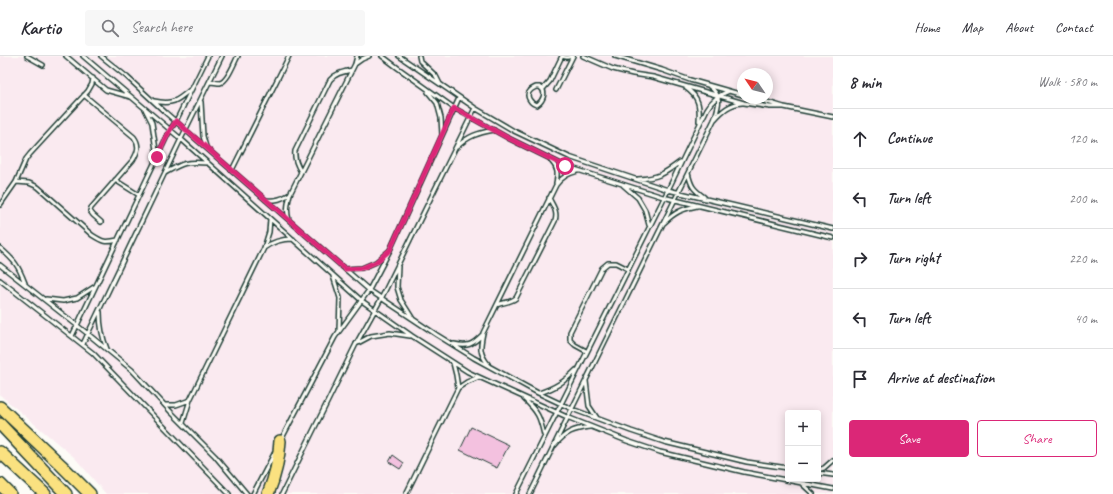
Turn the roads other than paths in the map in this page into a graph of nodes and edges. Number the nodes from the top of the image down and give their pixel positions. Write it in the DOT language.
graph roads {
  1 [pos="26,56"];
  2 [pos="66,56"];
  3 [pos="83,56"];
  4 [pos="101,56"];
  5 [pos="208,56"];
  6 [pos="222,56"];
  7 [pos="238,56"];
  8 [pos="290,56"];
  9 [pos="357,56"];
  10 [pos="369,56"];
  11 [pos="378,56"];
  12 [pos="399,56"];
  13 [pos="419,56"];
  14 [pos="562,56"];
  15 [pos="572,56"];
  16 [pos="583,56"];
  17 [pos="615,56"];
  18 [pos="383,57"];
  19 [pos="355,64"];
  20 [pos="43,65"];
  21 [pos="352,70"];
  22 [pos="93,78"];
  23 [pos="210,82"];
  24 [pos="441,85"];
  25 [pos="683,86"];
  26 [pos="709,86"];
  27 [pos="192,88"];
  28 [pos="426,88"];
  29 [pos="543,89"];
  30 [pos="556,90"];
  31 [pos="729,91"];
  32 [pos="737,93"];
  33 [pos="84,94"];
  34 [pos="718,96"];
  35 [pos="133,98"];
  36 [pos="459,98"];
  37 [pos="152,100"];
  38 [pos="201,100"];
  39 [pos="737,101"];
  40 [pos="737,104"];
  41 [pos="750,104"];
  42 [pos="773,104"];
  43 [pos="144,107"];
  44 [pos="784,107"];
  45 [pos="454,108"];
  46 [pos="475,108"];
  47 [pos="470,117"];
  48 [pos="833,117"];
  49 [pos="714,120"];
  50 [pos="176,121"];
  51 [pos="699,124"];
  52 [pos="170,130"];
  53 [pos="186,130"];
  54 [pos="494,130"];
  55 [pos="442,135"];
  56 [pos="181,139"];
  57 [pos="206,147"];
  58 [pos="454,150"];
  59 [pos="157,157"];
  60 [pos="548,158"];
  61 [pos="681,162"];
  62 [pos="208,163"];
  63 [pos="232,170"];
  64 [pos="578,171"];
  65 [pos="301,172"];
  66 [pos="165,173"];
  67 [pos="688,173"];
  68 [pos="636,179"];
  69 [pos="115,180"];
  70 [pos="16,182"];
  71 [pos="622,184"];
  72 [pos="556,185"];
  73 [pos="668,190"];
  74 [pos="678,192"];
  75 [pos="290,194"];
  76 [pos="139,195"];
  77 [pos="664,197"];
  78 [pos="549,198"];
  79 [pos="707,199"];
  80 [pos="266,200"];
  81 [pos="674,200"];
  82 [pos="0,206"];
  83 [pos="699,206"];
  84 [pos="270,218"];
  85 [pos="288,220"];
  86 [pos="101,222"];
  87 [pos="649,225"];
  88 [pos="661,226"];
  89 [pos="833,229"];
  90 [pos="833,238"];
  91 [pos="293,239"];
  92 [pos="118,240"];
  93 [pos="0,248"];
  94 [pos="264,248"];
  95 [pos="390,250"];
  96 [pos="398,264"];
  97 [pos="0,265"];
  98 [pos="345,269"];
  99 [pos="628,269"];
  100 [pos="332,274"];
  101 [pos="0,280"];
  102 [pos="26,285"];
  103 [pos="94,287"];
  104 [pos="369,290"];
  105 [pos="44,299"];
  106 [pos="381,299"];
  107 [pos="362,300"];
  108 [pos="497,305"];
  109 [pos="100,310"];
  110 [pos="374,310"];
  111 [pos="414,320"];
  112 [pos="77,325"];
  113 [pos="339,331"];
  114 [pos="483,333"];
  115 [pos="88,334"];
  116 [pos="72,336"];
  117 [pos="412,336"];
  118 [pos="83,344"];
  119 [pos="356,344"];
  120 [pos="452,344"];
  121 [pos="108,351"];
  122 [pos="586,351"];
  123 [pos="453,362"];
  124 [pos="489,366"];
  125 [pos="577,369"];
  126 [pos="480,377"];
  127 [pos="585,380"];
  128 [pos="458,388"];
  129 [pos="538,393"];
  130 [pos="522,396"];
  131 [pos="190,400"];
  132 [pos="560,404"];
  133 [pos="165,405"];
  134 [pos="0,407"];
  135 [pos="572,409"];
  136 [pos="556,412"];
  137 [pos="567,418"];
  138 [pos="597,418"];
  139 [pos="183,423"];
  140 [pos="0,424"];
  141 [pos="591,427"];
  142 [pos="544,436"];
  143 [pos="280,441"];
  144 [pos="552,450"];
  145 [pos="0,452"];
  146 [pos="833,460"];
  147 [pos="785,468"];
  148 [pos="821,470"];
  149 [pos="821,473"];
  150 [pos="833,475"];
  151 [pos="785,479"];
  152 [pos="799,482"];
  153 [pos="0,484"];
  154 [pos="833,489"];
  155 [pos="10,494"];
  156 [pos="45,494"];
  157 [pos="66,494"];
  158 [pos="90,494"];
  159 [pos="229,494"];
  160 [pos="247,494"];
  161 [pos="253,494"];
  162 [pos="268,494"];
  163 [pos="282,494"];
  164 [pos="406,494"];
  165 [pos="516,494"];
  166 [pos="530,494"];
  167 [pos="813,494"];
  1 -- 20 [label="lane"];
  2 -- 22 [label="lane"];
  3 -- 35 [label="lane"];
  4 -- 37 [label="lane"];
  5 -- 27 [label="lane"];
  6 -- 23 [label="lane"];
  7 -- 23 [label="lane"];
  8 -- 63 [label="lane"];
  9 -- 19 [label="lane"];
  10 -- 19 [label="lane"];
  11 -- 18 [label="lane"];
  12 -- 24 [label="lane"];
  13 -- 24 [label="lane"];
  14 -- 15 [label="lane"];
  14 -- 29 [label="lane"];
  15 -- 30 [label="lane"];
  16 -- 25 [label="lane"];
  17 -- 26 [label="lane"];
  18 -- 28 [label="lane"];
  19 -- 21 [label="lane"];
  21 -- 65 [label="lane"];
  21 -- 65 [label="lane"];
  22 -- 33 [label="lane"];
  22 -- 35 [label="lane"];
  23 -- 38 [label="lane"];
  24 -- 36 [label="lane"];
  25 -- 34 [label="lane"];
  25 -- 51 [label="lane"];
  26 -- 31 [label="lane"];
  26 -- 34 [label="lane"];
  27 -- 37 [label="lane"];
  27 -- 50 [label="lane"];
  28 -- 45 [label="lane"];
  28 -- 55 [label="lane"];
  29 -- 29 [label="lane"];
  31 -- 32 [label="lane"];
  31 -- 34 [label="lane"];
  33 -- 69 [label="lane"];
  33 -- 70 [label="lane"];
  34 -- 39 [label="lane"];
  34 -- 49 [label="lane"];
  34 -- 51 [label="lane"];
  35 -- 43 [label="lane"];
  36 -- 45 [label="lane"];
  36 -- 46 [label="lane"];
  37 -- 50 [label="lane"];
  38 -- 53 [label="lane"];
  38 -- 57 [label="lane"];
  40 -- 49 [label="lane"];
  41 -- 44 [label="lane"];
  42 -- 44 [label="lane"];
  43 -- 52 [label="lane"];
  43 -- 59 [label="lane"];
  44 -- 48 [label="lane"];
  45 -- 47 [label="lane"];
  45 -- 55 [label="lane"];
  46 -- 47 [label="lane"];
  46 -- 68 [label="lane"];
  47 -- 54 [label="lane"];
  47 -- 58 [label="lane"];
  49 -- 67 [label="lane"];
  50 -- 52 [label="lane"];
  50 -- 53 [label="lane"];
  51 -- 61 [label="lane"];
  52 -- 56 [label="lane"];
  52 -- 59 [label="lane"];
  53 -- 56 [label="lane"];
  53 -- 57 [label="lane"];
  54 -- 58 [label="lane"];
  54 -- 60 [label="lane"];
  55 -- 95 [label="lane"];
  56 -- 62 [label="lane"];
  56 -- 66 [label="lane"];
  57 -- 63 [label="lane"];
  58 -- 96 [label="lane"];
  59 -- 76 [label="lane"];
  60 -- 64 [label="lane"];
  60 -- 72 [label="lane"];
  61 -- 68 [label="lane"];
  61 -- 73 [label="lane"];
  62 -- 66 [label="lane"];
  62 -- 84 [label="lane"];
  63 -- 80 [label="lane"];
  64 -- 71 [label="lane"];
  64 -- 72 [label="lane"];
  65 -- 75 [label="lane"];
  66 -- 109 [label="lane"];
  67 -- 74 [label="lane"];
  67 -- 79 [label="lane"];
  68 -- 73 [label="lane"];
  69 -- 76 [label="lane"];
  69 -- 86 [label="lane"];
  70 -- 82 [label="lane"];
  70 -- 92 [label="lane"];
  71 -- 77 [label="lane"];
  71 -- 87 [label="lane"];
  72 -- 78 [label="lane"];
  73 -- 74 [label="lane"];
  73 -- 77 [label="lane"];
  74 -- 79 [label="lane"];
  74 -- 81 [label="lane"];
  75 -- 80 [label="lane"];
  75 -- 85 [label="lane"];
  76 -- 92 [label="lane"];
  77 -- 81 [label="lane"];
  77 -- 87 [label="lane"];
  78 -- 108 [label="lane"];
  78 -- 108 [label="lane"];
  79 -- 89 [label="lane"];
  80 -- 85 [label="lane"];
  81 -- 83 [label="lane"];
  81 -- 88 [label="lane"];
  83 -- 88 [label="lane"];
  83 -- 90 [label="lane"];
  84 -- 91 [label="lane"];
  84 -- 94 [label="lane"];
  85 -- 98 [label="lane"];
  87 -- 99 [label="lane"];
  88 -- 127 [label="lane"];
  91 -- 94 [label="lane"];
  91 -- 100 [label="lane"];
  92 -- 103 [label="lane"];
  93 -- 102 [label="lane"];
  94 -- 131 [label="lane"];
  95 -- 98 [label="lane"];
  95 -- 104 [label="lane"];
  96 -- 106 [label="lane"];
  96 -- 111 [label="lane"];
  97 -- 102 [label="lane"];
  98 -- 104 [label="lane"];
  99 -- 122 [label="lane"];
  99 -- 122 [label="lane"];
  100 -- 107 [label="lane"];
  100 -- 113 [label="lane"];
  101 -- 116 [label="lane"];
  102 -- 105 [label="lane"];
  103 -- 105 [label="lane"];
  103 -- 112 [label="lane"];
  104 -- 106 [label="lane"];
  104 -- 107 [label="lane"];
  105 -- 112 [label="lane"];
  106 -- 110 [label="lane"];
  106 -- 111 [label="lane"];
  107 -- 110 [label="lane"];
  107 -- 113 [label="lane"];
  108 -- 114 [label="lane"];
  109 -- 115 [label="lane"];
  109 -- 121 [label="lane"];
  110 -- 117 [label="lane"];
  110 -- 119 [label="lane"];
  111 -- 120 [label="lane"];
  112 -- 115 [label="lane"];
  112 -- 116 [label="lane"];
  113 -- 143 [label="lane"];
  114 -- 120 [label="lane"];
  114 -- 124 [label="lane"];
  115 -- 118 [label="lane"];
  115 -- 121 [label="lane"];
  116 -- 118 [label="lane"];
  117 -- 119 [label="lane"];
  117 -- 123 [label="lane"];
  118 -- 159 [label="lane"];
  119 -- 163 [label="lane"];
  120 -- 124 [label="lane"];
  121 -- 133 [label="lane"];
  122 -- 125 [label="lane"];
  123 -- 126 [label="lane"];
  123 -- 128 [label="lane"];
  124 -- 129 [label="lane"];
  125 -- 129 [label="lane"];
  125 -- 132 [label="lane"];
  126 -- 128 [label="lane"];
  126 -- 130 [label="lane"];
  127 -- 135 [label="lane"];
  127 -- 138 [label="lane"];
  128 -- 164 [label="lane"];
  129 -- 132 [label="lane"];
  130 -- 136 [label="lane"];
  130 -- 142 [label="lane"];
  131 -- 133 [label="lane"];
  131 -- 139 [label="lane"];
  132 -- 135 [label="lane"];
  132 -- 136 [label="lane"];
  133 -- 139 [label="lane"];
  134 -- 158 [label="highway"];
  135 -- 137 [label="lane"];
  135 -- 138 [label="lane"];
  136 -- 137 [label="lane"];
  136 -- 142 [label="lane"];
  137 -- 141 [label="lane"];
  137 -- 144 [label="lane"];
  138 -- 147 [label="lane"];
  139 -- 160 [label="lane"];
  140 -- 157 [label="highway"];
  141 -- 144 [label="lane"];
  141 -- 151 [label="lane"];
  142 -- 165 [label="lane"];
  143 -- 161 [label="lane"];
  143 -- 162 [label="highway"];
  144 -- 166 [label="lane"];
  145 -- 156 [label="highway"];
  146 -- 148 [label="lane"];
  149 -- 150 [label="lane"];
  152 -- 154 [label="lane"];
  152 -- 167 [label="lane"];
  153 -- 155 [label="highway"];
}
